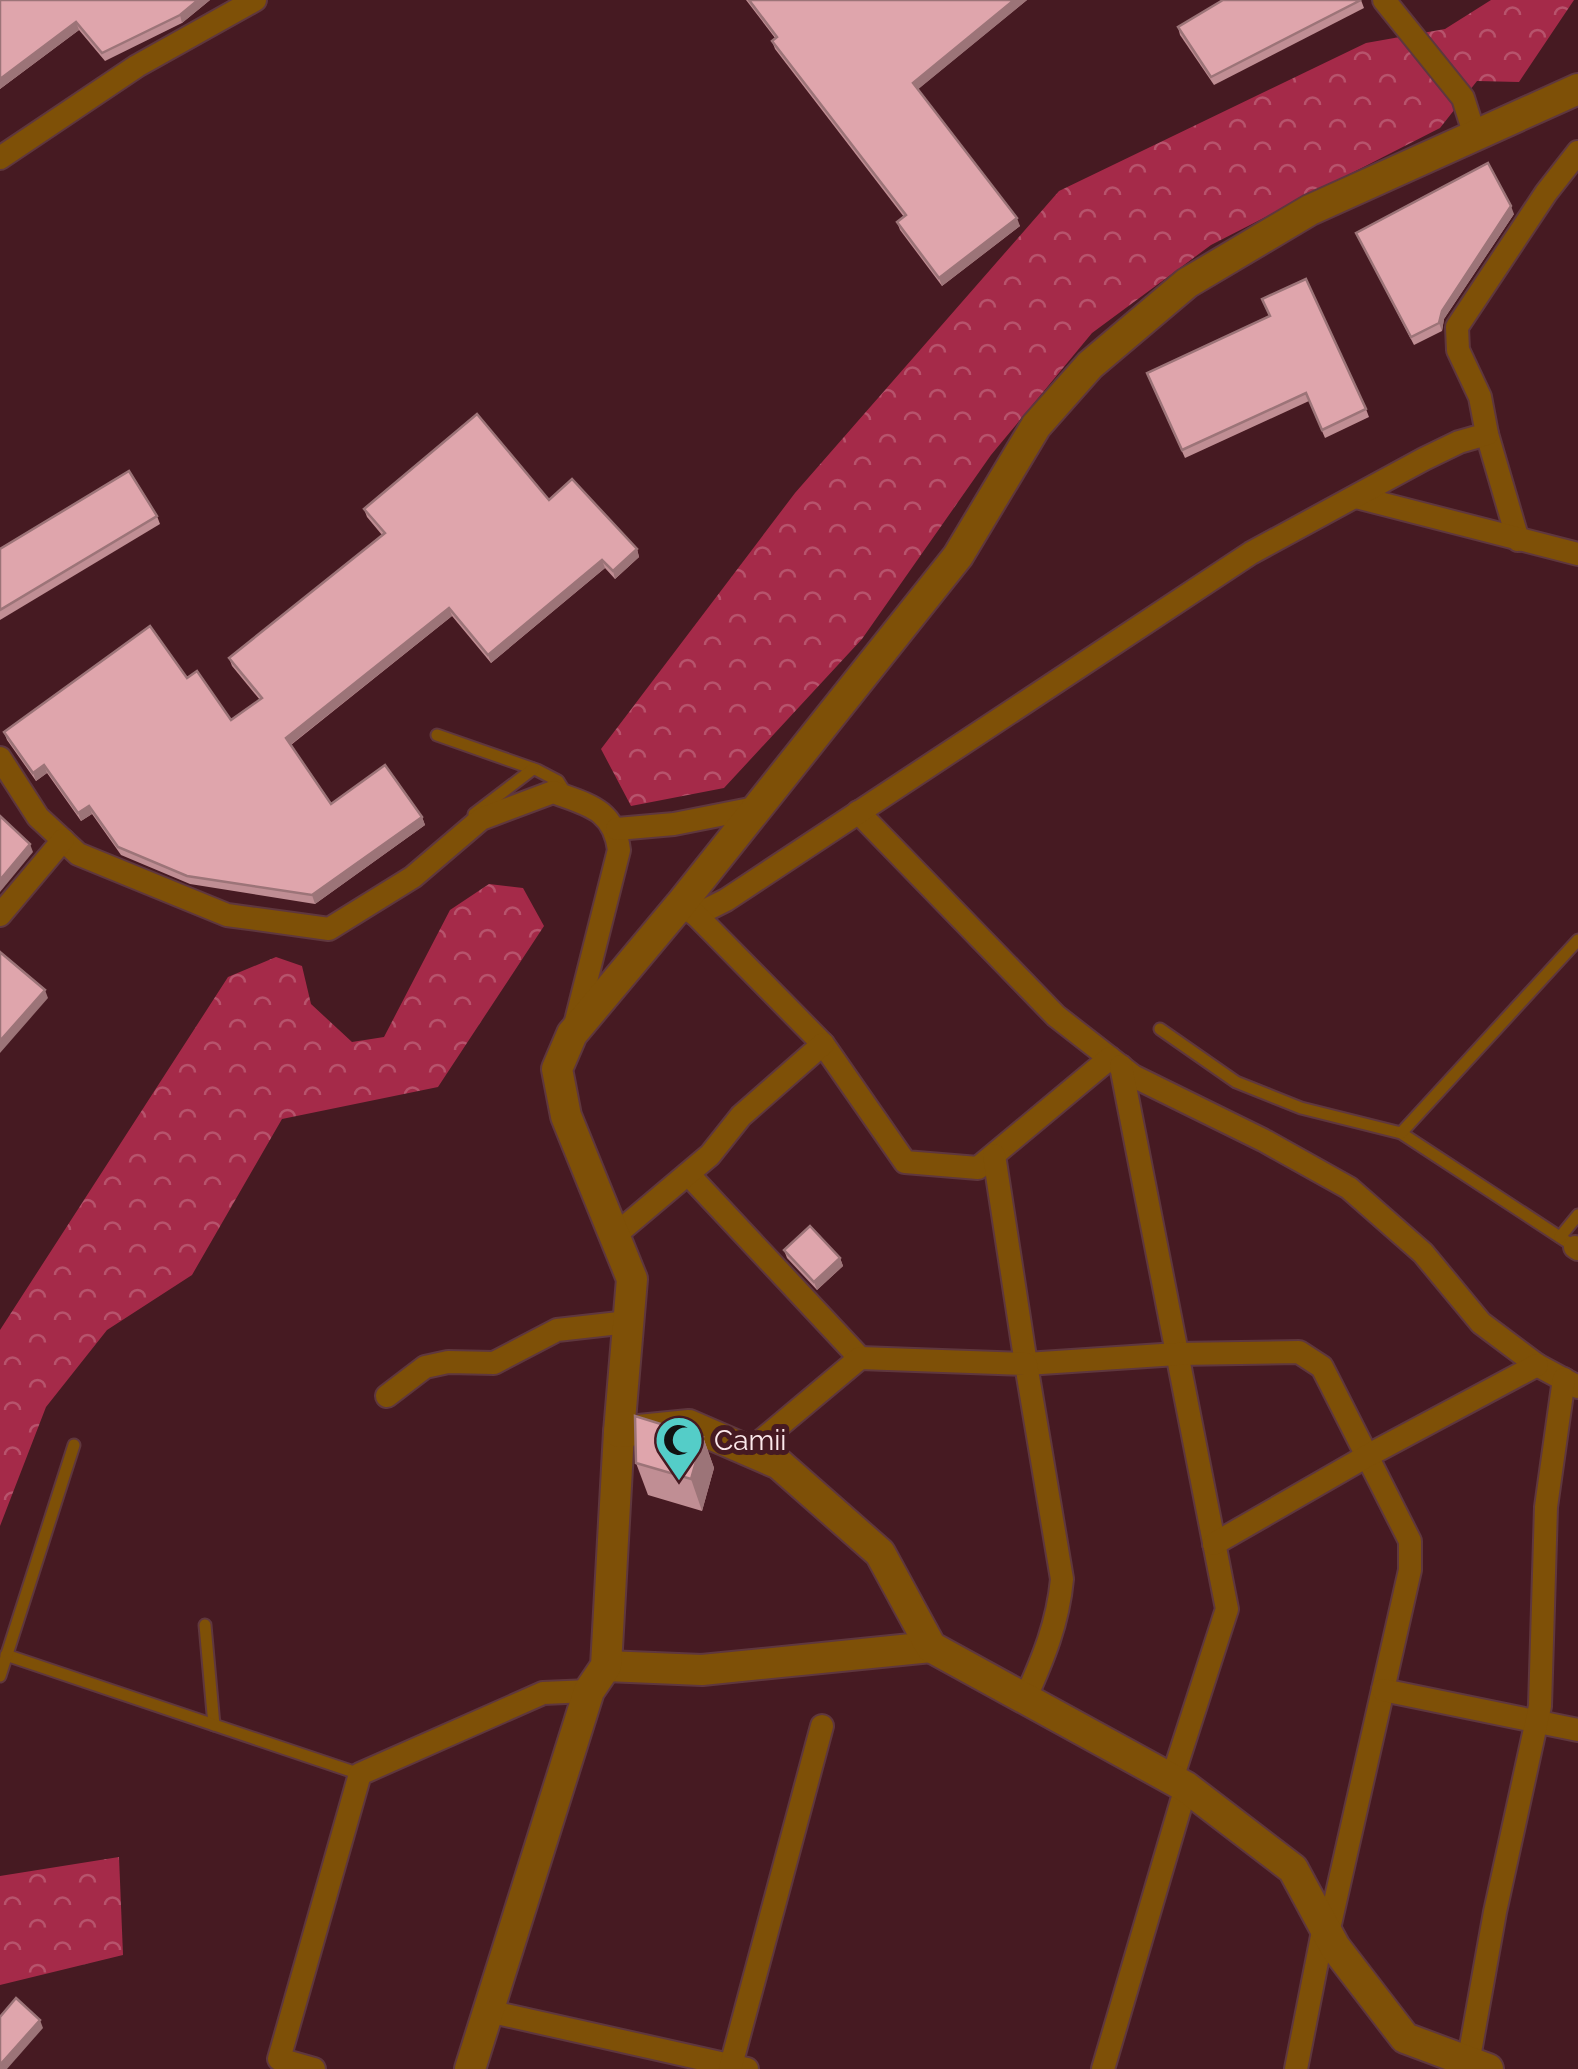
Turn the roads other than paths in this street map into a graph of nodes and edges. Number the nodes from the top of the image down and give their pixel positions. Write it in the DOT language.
graph roads {
  1 [pos="255,0"];
  2 [pos="1384,0"];
  3 [pos="1578,89"];
  4 [pos="1476,136"];
  5 [pos="1578,152"];
  6 [pos="0,158"];
  7 [pos="1487,434"];
  8 [pos="1356,498"];
  9 [pos="1518,540"];
  10 [pos="1578,554"];
  11 [pos="436,735"];
  12 [pos="0,758"];
  13 [pos="533,769"];
  14 [pos="568,798"];
  15 [pos="755,808"];
  16 [pos="858,812"];
  17 [pos="617,829"];
  18 [pos="63,840"];
  19 [pos="413,877"];
  20 [pos="688,910"];
  21 [pos="0,915"];
  22 [pos="1578,940"];
  23 [pos="1160,1030"];
  24 [pos="572,1034"];
  25 [pos="823,1044"];
  26 [pos="1115,1062"];
  27 [pos="1400,1133"];
  28 [pos="994,1155"];
  29 [pos="688,1174"];
  30 [pos="1578,1214"];
  31 [pos="614,1236"];
  32 [pos="1571,1244"];
  33 [pos="628,1322"];
  34 [pos="1177,1354"];
  35 [pos="860,1358"];
  36 [pos="1026,1364"];
  37 [pos="1537,1366"];
  38 [pos="1571,1383"];
  39 [pos="387,1396"];
  40 [pos="620,1432"];
  41 [pos="74,1445"];
  42 [pos="750,1451"];
  43 [pos="1367,1456"];
  44 [pos="1214,1544"];
  45 [pos="205,1625"];
  46 [pos="931,1647"];
  47 [pos="6,1655"];
  48 [pos="0,1676"];
  49 [pos="598,1679"];
  50 [pos="1383,1690"];
  51 [pos="1025,1698"];
  52 [pos="1537,1722"];
  53 [pos="214,1725"];
  54 [pos="822,1726"];
  55 [pos="1578,1730"];
  56 [pos="360,1774"];
  57 [pos="1179,1783"];
  58 [pos="1326,1930"];
  59 [pos="488,2011"];
  60 [pos="278,2064"];
  61 [pos="1474,2067"];
  62 [pos="736,2068"];
  63 [pos="314,2069"];
  64 [pos="470,2069"];
  65 [pos="1103,2069"];
  66 [pos="1296,2069"];
  1 -- 6 [label="street"];
  2 -- 4 [label="street"];
  3 -- 4 [label="street"];
  4 -- 15 [label="street"];
  5 -- 7 [label="street"];
  7 -- 8 [label="street"];
  7 -- 9 [label="street"];
  8 -- 9 [label="street"];
  8 -- 16 [label="street"];
  9 -- 10 [label="street"];
  11 -- 13 [label="lane"];
  12 -- 18 [label="street"];
  13 -- 14 [label="lane"];
  13 -- 19 [label="lane"];
  14 -- 17 [label="street"];
  14 -- 19 [label="street"];
  15 -- 17 [label="street"];
  15 -- 20 [label="street"];
  16 -- 20 [label="street"];
  16 -- 26 [label="street"];
  17 -- 24 [label="street"];
  18 -- 19 [label="street"];
  18 -- 21 [label="street"];
  20 -- 24 [label="street"];
  20 -- 25 [label="street"];
  22 -- 27 [label="lane"];
  23 -- 27 [label="lane"];
  24 -- 31 [label="street"];
  25 -- 28 [label="street"];
  25 -- 29 [label="street"];
  26 -- 28 [label="street"];
  26 -- 34 [label="street"];
  26 -- 37 [label="street"];
  27 -- 32 [label="lane"];
  28 -- 36 [label="street"];
  29 -- 31 [label="street"];
  29 -- 35 [label="street"];
  30 -- 32 [label="lane"];
  31 -- 33 [label="street"];
  33 -- 39 [label="street"];
  33 -- 40 [label="street"];
  34 -- 36 [label="street"];
  34 -- 43 [label="street"];
  34 -- 44 [label="street"];
  35 -- 36 [label="street"];
  35 -- 42 [label="street"];
  36 -- 51 [label="street"];
  37 -- 38 [label="street"];
  37 -- 43 [label="street"];
  38 -- 52 [label="street"];
  40 -- 42 [label="street"];
  40 -- 49 [label="street"];
  41 -- 47 [label="lane"];
  42 -- 46 [label="street"];
  43 -- 44 [label="street"];
  43 -- 50 [label="street"];
  44 -- 57 [label="street"];
  45 -- 53 [label="lane"];
  46 -- 49 [label="street"];
  46 -- 51 [label="street"];
  47 -- 48 [label="lane"];
  47 -- 53 [label="lane"];
  49 -- 56 [label="street"];
  49 -- 59 [label="street"];
  50 -- 52 [label="street"];
  50 -- 58 [label="street"];
  51 -- 57 [label="street"];
  52 -- 55 [label="street"];
  52 -- 61 [label="street"];
  53 -- 56 [label="lane"];
  54 -- 62 [label="street"];
  56 -- 60 [label="street"];
  57 -- 58 [label="street"];
  57 -- 65 [label="street"];
  58 -- 61 [label="street"];
  58 -- 66 [label="street"];
  59 -- 62 [label="street"];
  59 -- 64 [label="street"];
  60 -- 63 [label="street"];
}
